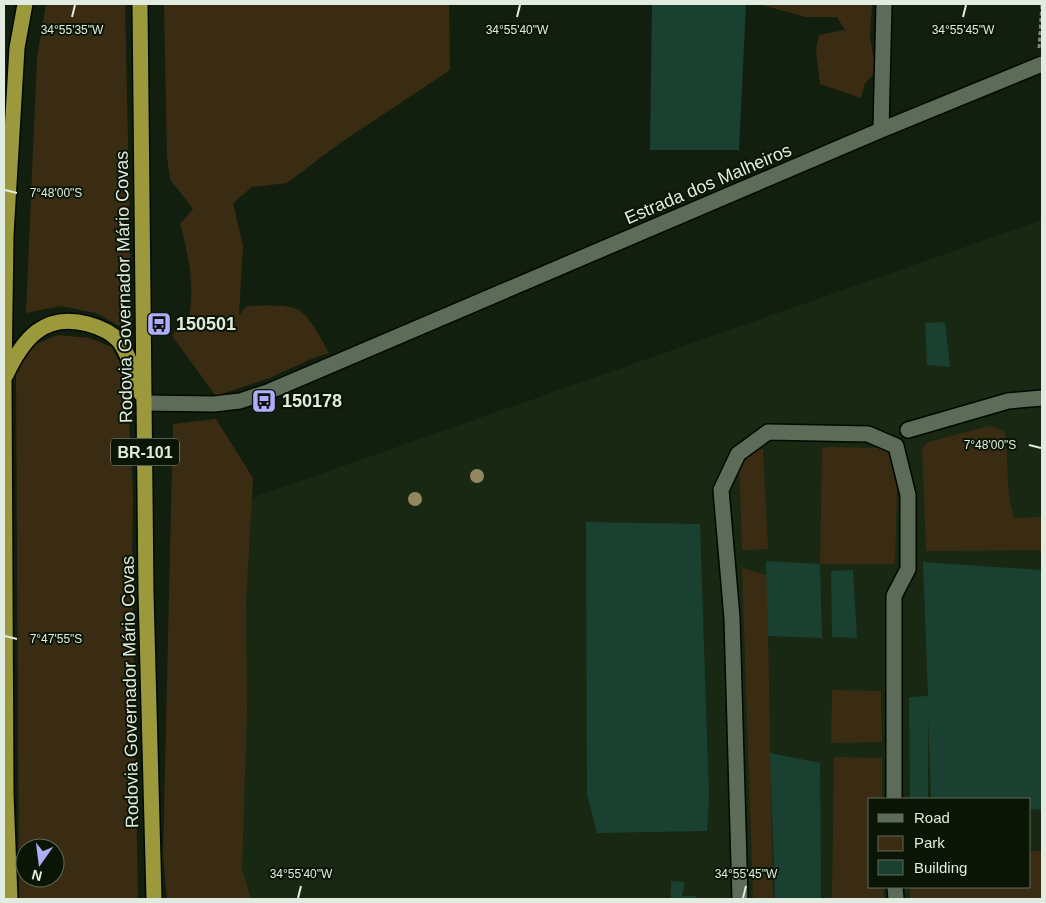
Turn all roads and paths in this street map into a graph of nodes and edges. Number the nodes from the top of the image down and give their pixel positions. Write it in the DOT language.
graph roads {
  1 [pos="25,4"];
  2 [pos="140,4"];
  3 [pos="884,4"];
  4 [pos="1042,4"];
  5 [pos="1040,65"];
  6 [pos="881,130"];
  7 [pos="4,378"];
  8 [pos="1042,398"];
  9 [pos="144,403"];
  10 [pos="908,430"];
  11 [pos="894,798"];
  12 [pos="10,899"];
  13 [pos="154,899"];
  14 [pos="740,899"];
  1 -- 7 [label="highway"];
  2 -- 9 [label="highway, Rodovia Governador Mário Covas / BR-101"];
  3 -- 6 [label="street"];
  4 -- 5 [label="path"];
  5 -- 6 [label="street, Estrada dos Malheiros"];
  6 -- 9 [label="street, Estrada dos Malheiros"];
  7 -- 9 [label="highway"];
  7 -- 12 [label="highway"];
  8 -- 10 [label="street"];
  9 -- 13 [label="highway, Rodovia Governador Mário Covas / BR-101"];
  11 -- 14 [label="street"];
}
